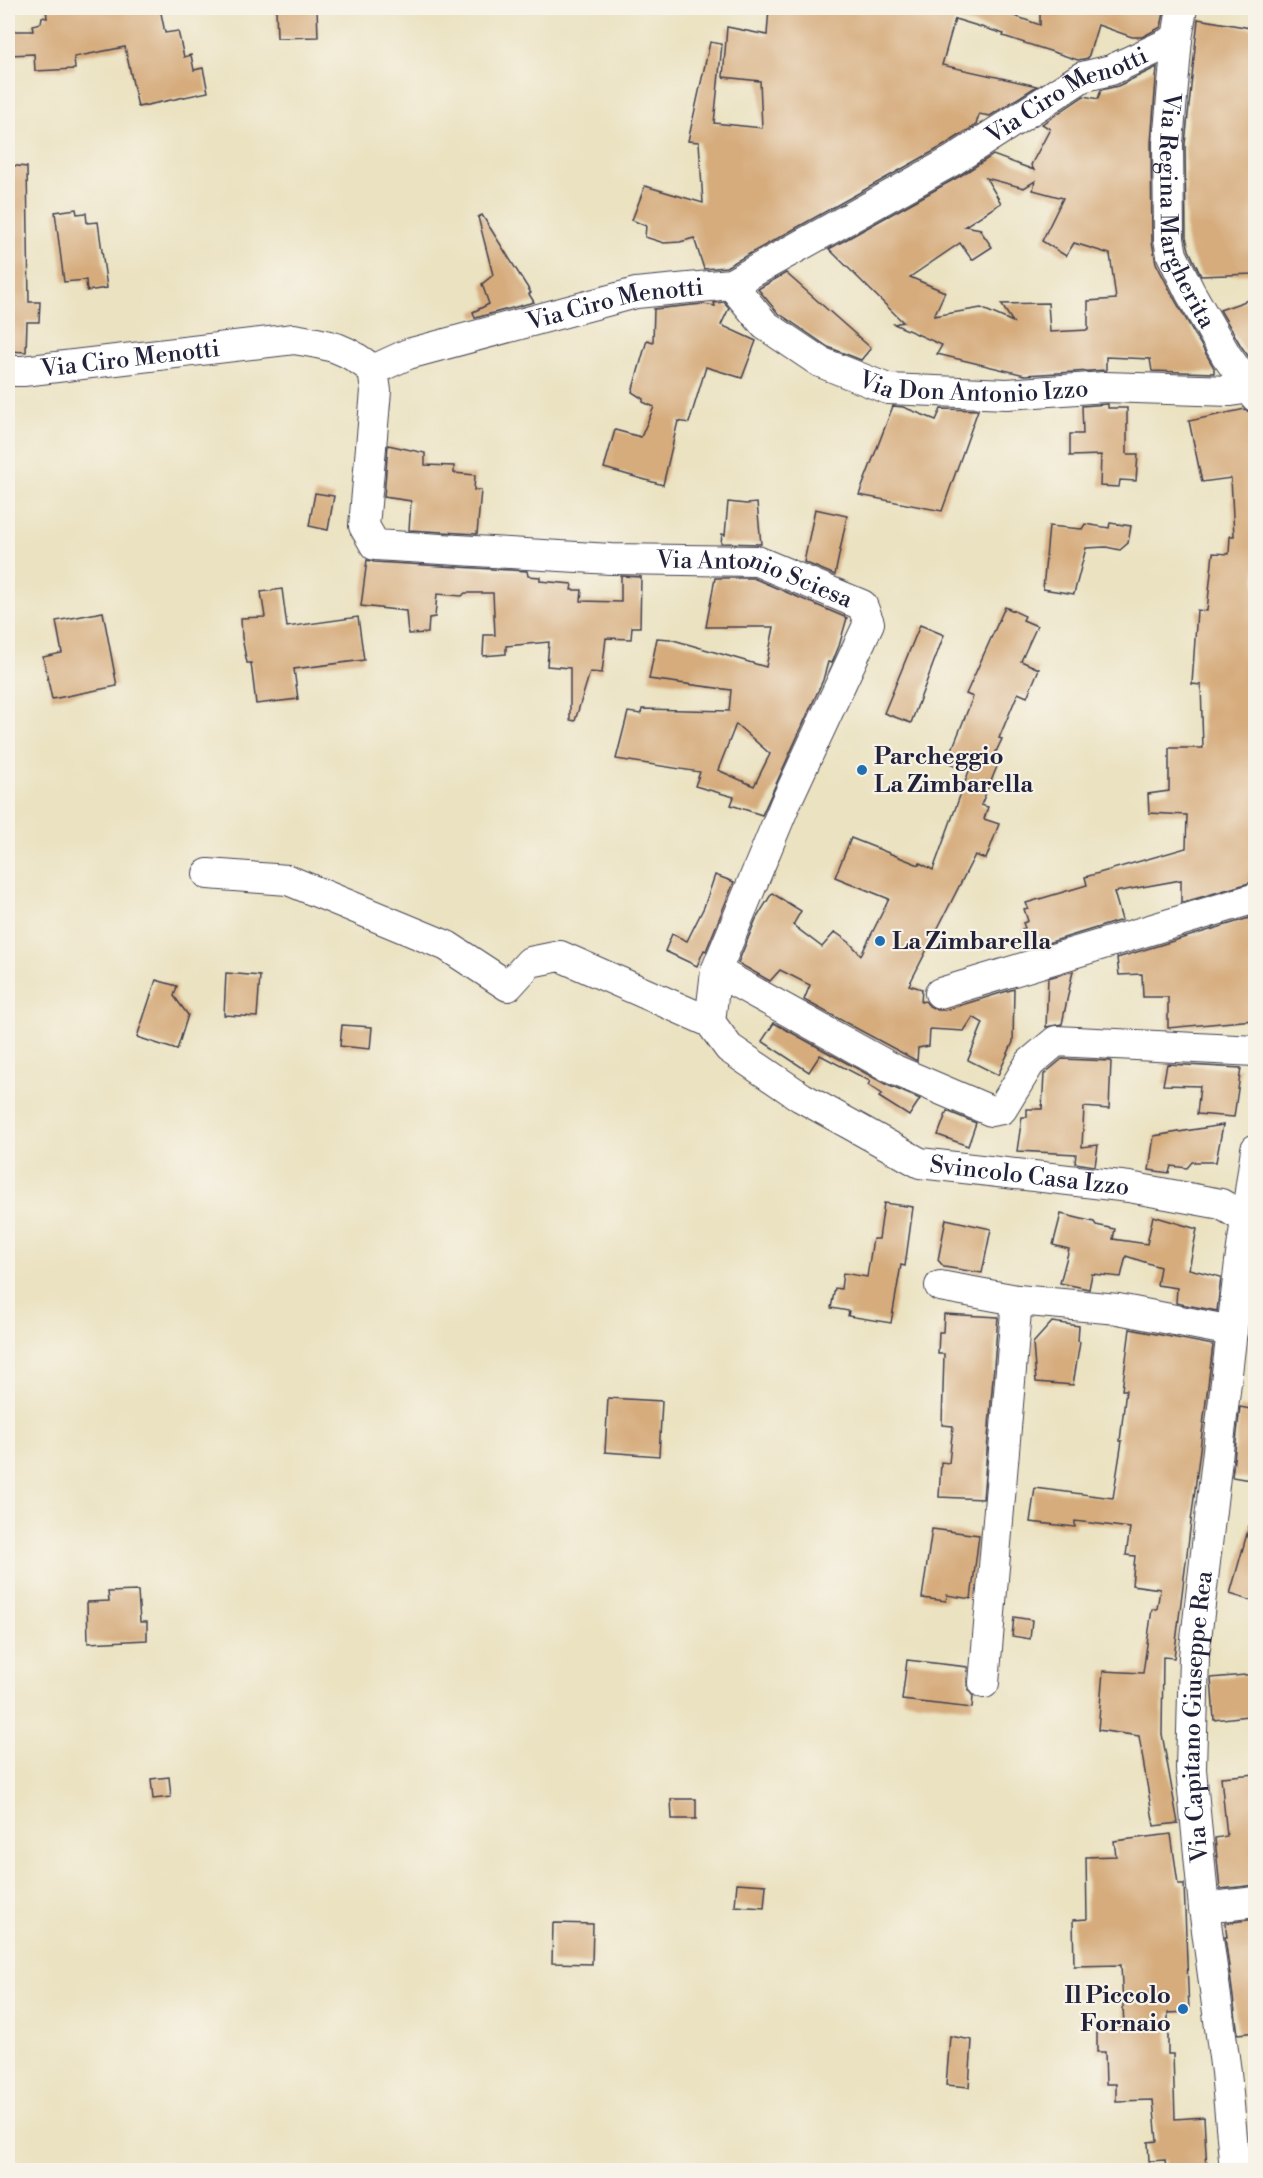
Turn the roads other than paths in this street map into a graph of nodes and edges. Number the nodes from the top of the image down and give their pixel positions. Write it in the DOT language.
graph roads {
  1 [pos="1182,8"];
  2 [pos="1177,39"];
  3 [pos="731,284"];
  4 [pos="373,370"];
  5 [pos="8,371"];
  6 [pos="1252,392"];
  7 [pos="207,874"];
  8 [pos="1256,898"];
  9 [pos="716,971"];
  10 [pos="940,993"];
  11 [pos="710,1022"];
  12 [pos="1256,1050"];
  13 [pos="1256,1149"];
  14 [pos="1246,1219"];
  15 [pos="1248,1263"];
  16 [pos="940,1286"];
  17 [pos="1017,1300"];
  18 [pos="1232,1331"];
  19 [pos="984,1683"];
  20 [pos="1256,1902"];
  21 [pos="1204,1908"];
  22 [pos="1235,2170"];
  1 -- 2 [label="street, Via Regina Margherita"];
  2 -- 3 [label="street, Via Ciro Menotti"];
  2 -- 6 [label="street, Via Regina Margherita"];
  3 -- 4 [label="street, Via Ciro Menotti"];
  3 -- 6 [label="street, Via Don Antonio Izzo"];
  4 -- 5 [label="street, Via Ciro Menotti"];
  4 -- 9 [label="street, Via Antonio Sciesa"];
  7 -- 11 [label="street"];
  8 -- 10 [label="street"];
  9 -- 11 [label="street, Via Antonio Sciesa"];
  9 -- 12 [label="street"];
  11 -- 14 [label="street, Svincolo Casa Izzo"];
  13 -- 14 [label="street"];
  14 -- 15 [label="street"];
  15 -- 18 [label="street, Via Capitano Giuseppe Rea"];
  16 -- 17 [label="street"];
  17 -- 18 [label="street"];
  17 -- 19 [label="street"];
  18 -- 21 [label="street, Via Capitano Giuseppe Rea"];
  20 -- 21 [label="street"];
  21 -- 22 [label="street, Via Capitano Giuseppe Rea"];
}
